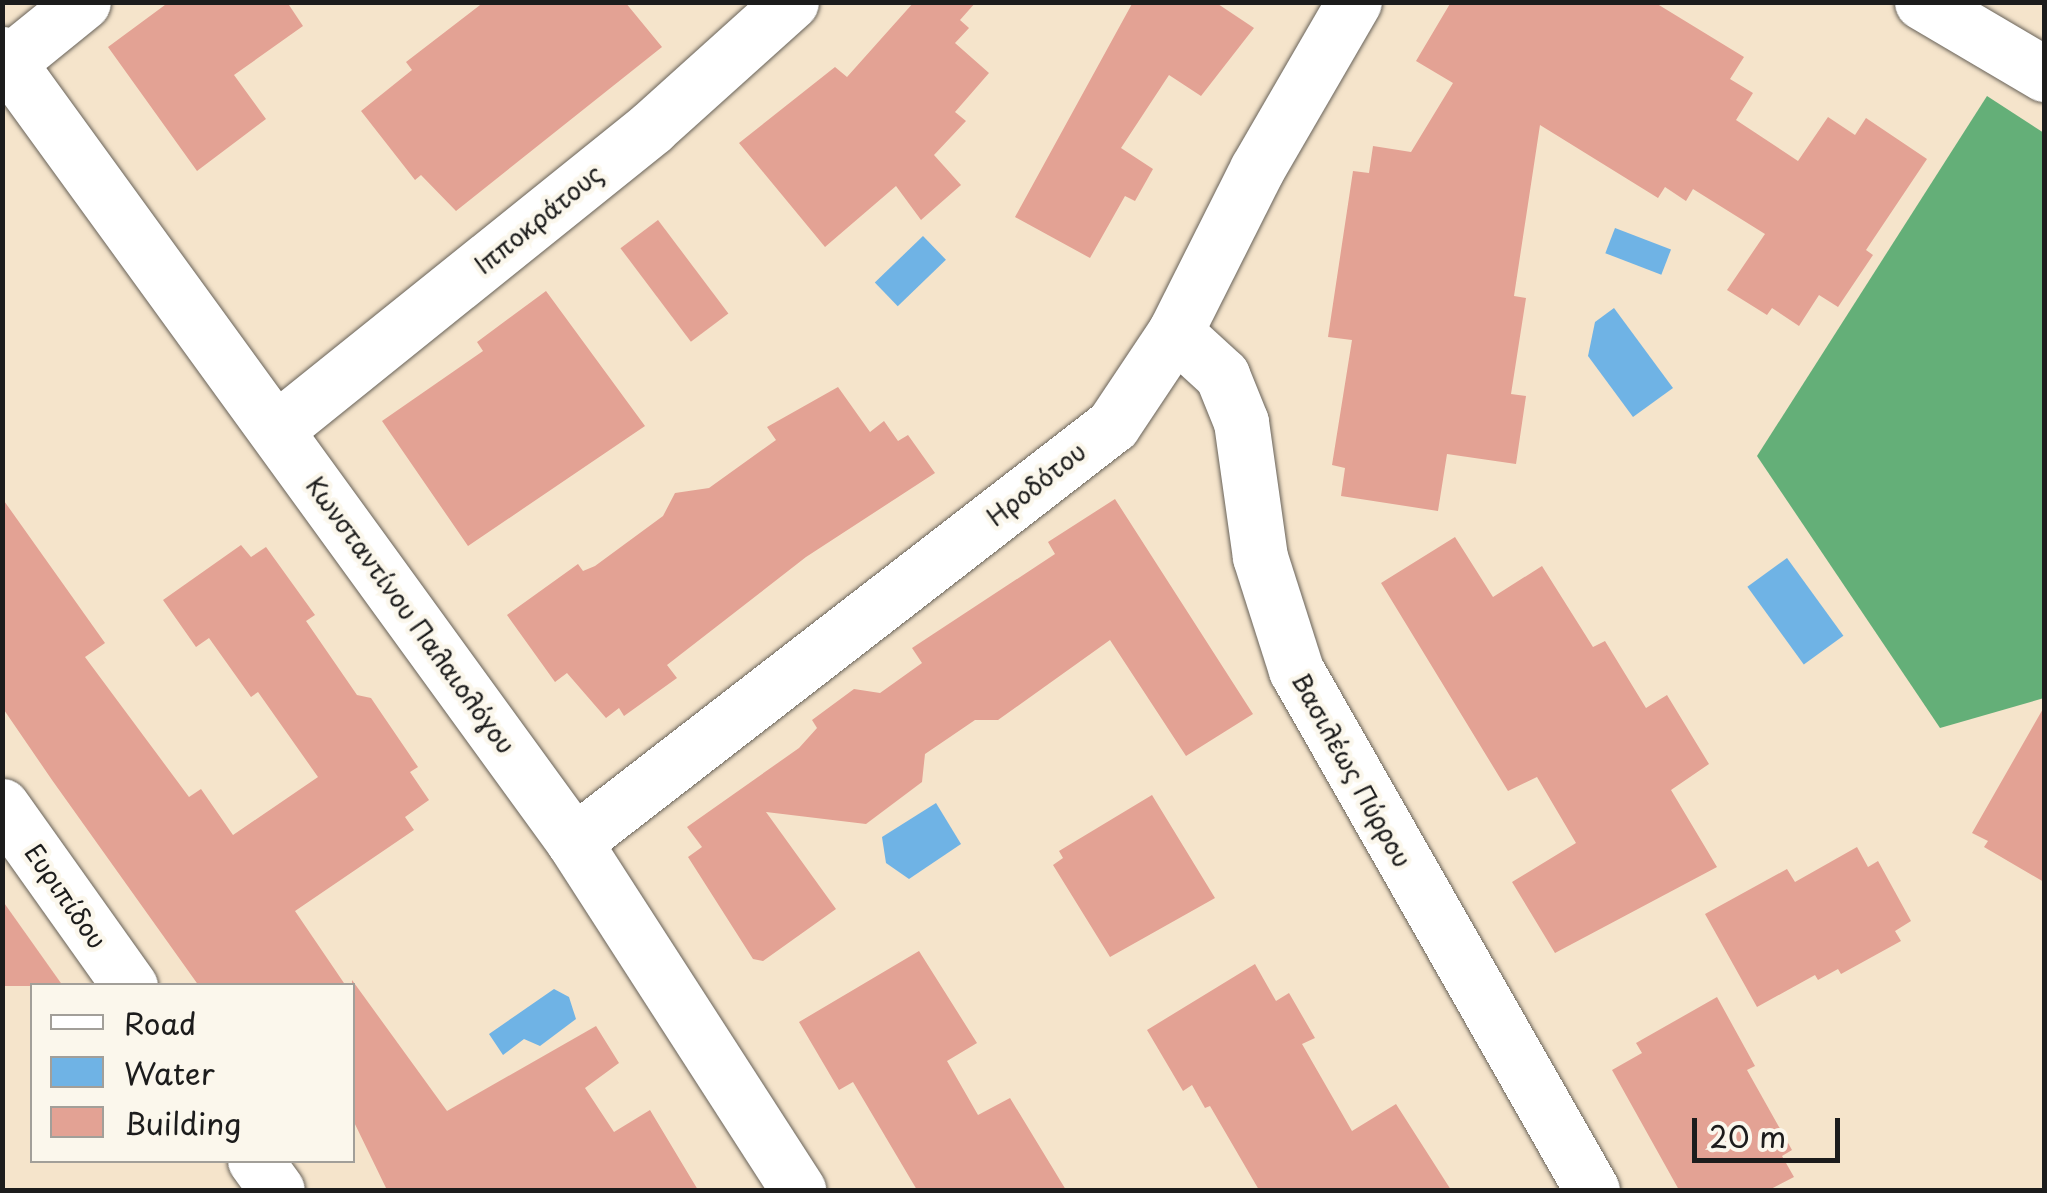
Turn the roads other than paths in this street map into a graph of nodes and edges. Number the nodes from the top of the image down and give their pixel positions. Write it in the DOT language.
graph roads {
  1 [pos="83,2"];
  2 [pos="790,2"];
  3 [pos="1354,2"];
  4 [pos="1922,2"];
  5 [pos="6,58"];
  6 [pos="2044,74"];
  7 [pos="1175,332"];
  8 [pos="278,428"];
  9 [pos="2,806"];
  10 [pos="574,842"];
  11 [pos="128,983"];
  12 [pos="257,1163"];
  13 [pos="276,1190"];
  14 [pos="798,1190"];
  15 [pos="1592,1190"];
  1 -- 5 [label="street"];
  2 -- 8 [label="street, Ιπποκράτους"];
  3 -- 7 [label="street, Ηροδότου"];
  4 -- 6 [label="street"];
  5 -- 8 [label="street, Κωνσταντίνου Παλαιολόγου"];
  7 -- 10 [label="street, Ηροδότου"];
  7 -- 15 [label="street, Βασιλέως Πύρρου"];
  8 -- 10 [label="street, Κωνσταντίνου Παλαιολόγου"];
  9 -- 11 [label="street, Ευριπίδου"];
  10 -- 14 [label="street, Κωνσταντίνου Παλαιολόγου"];
  12 -- 13 [label="street"];
}
